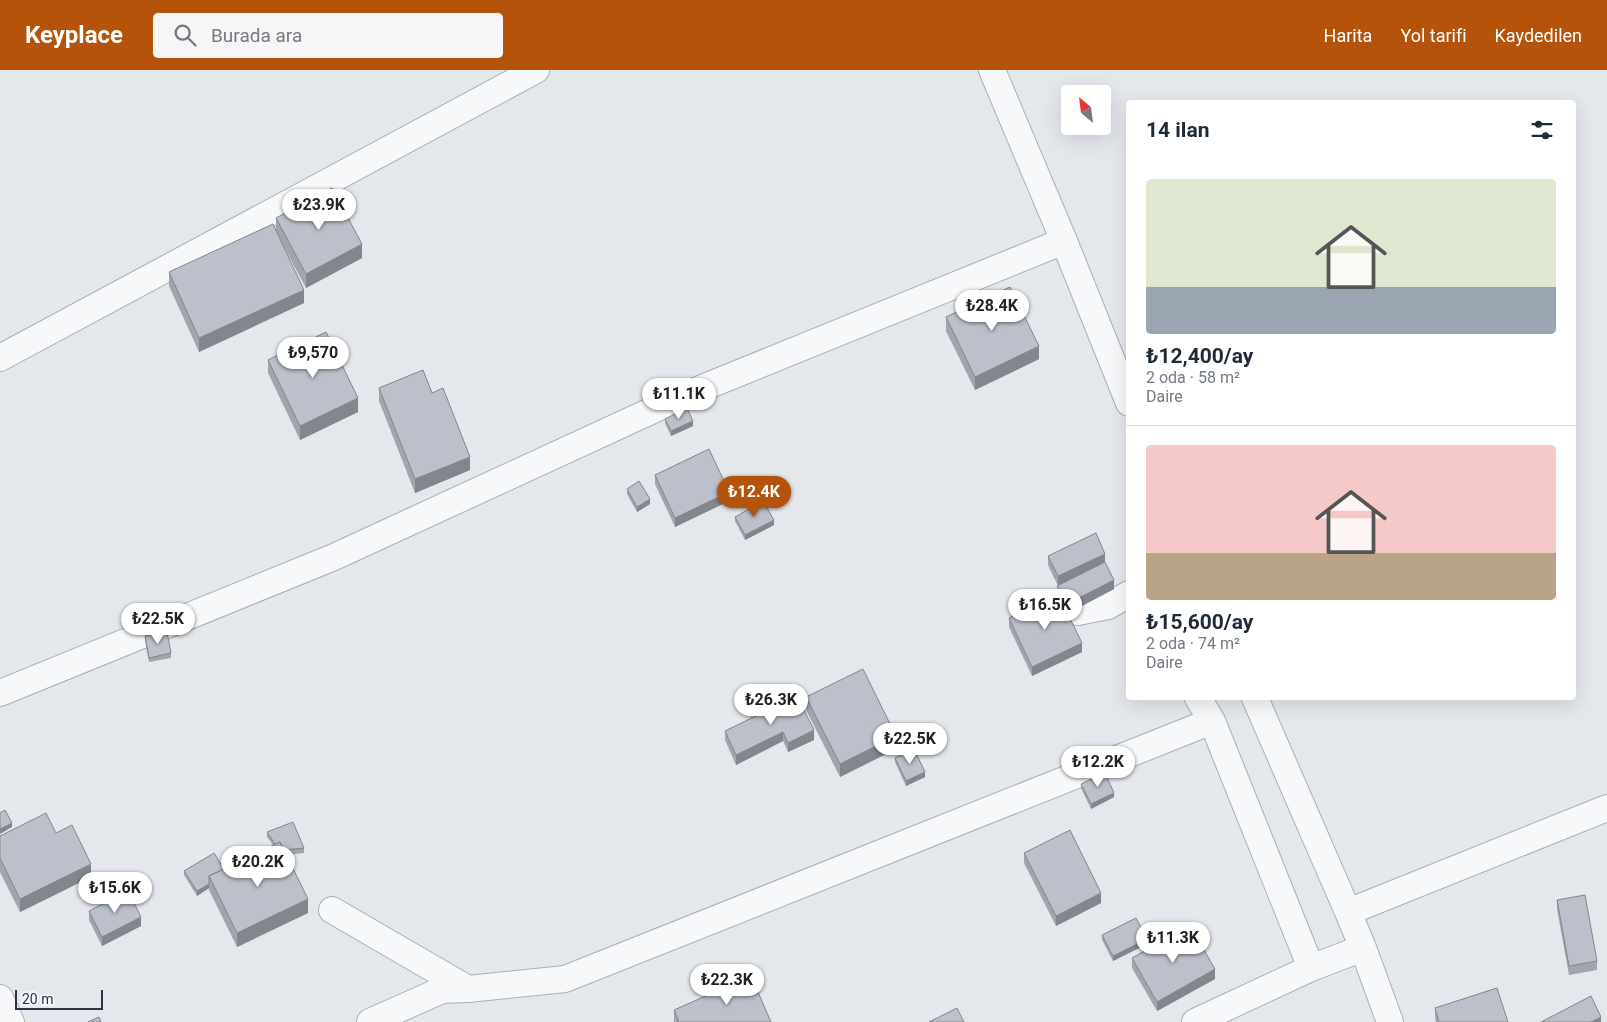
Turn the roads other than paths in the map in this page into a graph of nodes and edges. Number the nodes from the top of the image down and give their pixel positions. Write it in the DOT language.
graph roads {
  1 [pos="536,70"];
  2 [pos="992,70"];
  3 [pos="1064,241"];
  4 [pos="0,358"];
  5 [pos="1126,396"];
  6 [pos="1126,596"];
  7 [pos="1078,612"];
  8 [pos="0,694"];
  9 [pos="1199,700"];
  10 [pos="1257,700"];
  11 [pos="1212,721"];
  12 [pos="1607,808"];
  13 [pos="332,910"];
  14 [pos="1348,912"];
  15 [pos="1363,948"];
  16 [pos="1311,968"];
  17 [pos="468,989"];
  18 [pos="0,998"];
  19 [pos="11,1022"];
  20 [pos="370,1022"];
  21 [pos="1195,1022"];
  22 [pos="1390,1022"];
  1 -- 4 [label="street"];
  2 -- 3 [label="street"];
  3 -- 5 [label="street"];
  3 -- 8 [label="street"];
  6 -- 7 [label="street"];
  9 -- 11 [label="street"];
  10 -- 14 [label="street"];
  11 -- 16 [label="street"];
  11 -- 17 [label="street"];
  12 -- 14 [label="street"];
  13 -- 17 [label="street"];
  14 -- 15 [label="street"];
  15 -- 16 [label="street"];
  15 -- 22 [label="street"];
  16 -- 21 [label="street"];
  17 -- 20 [label="street"];
  18 -- 19 [label="street"];
}
